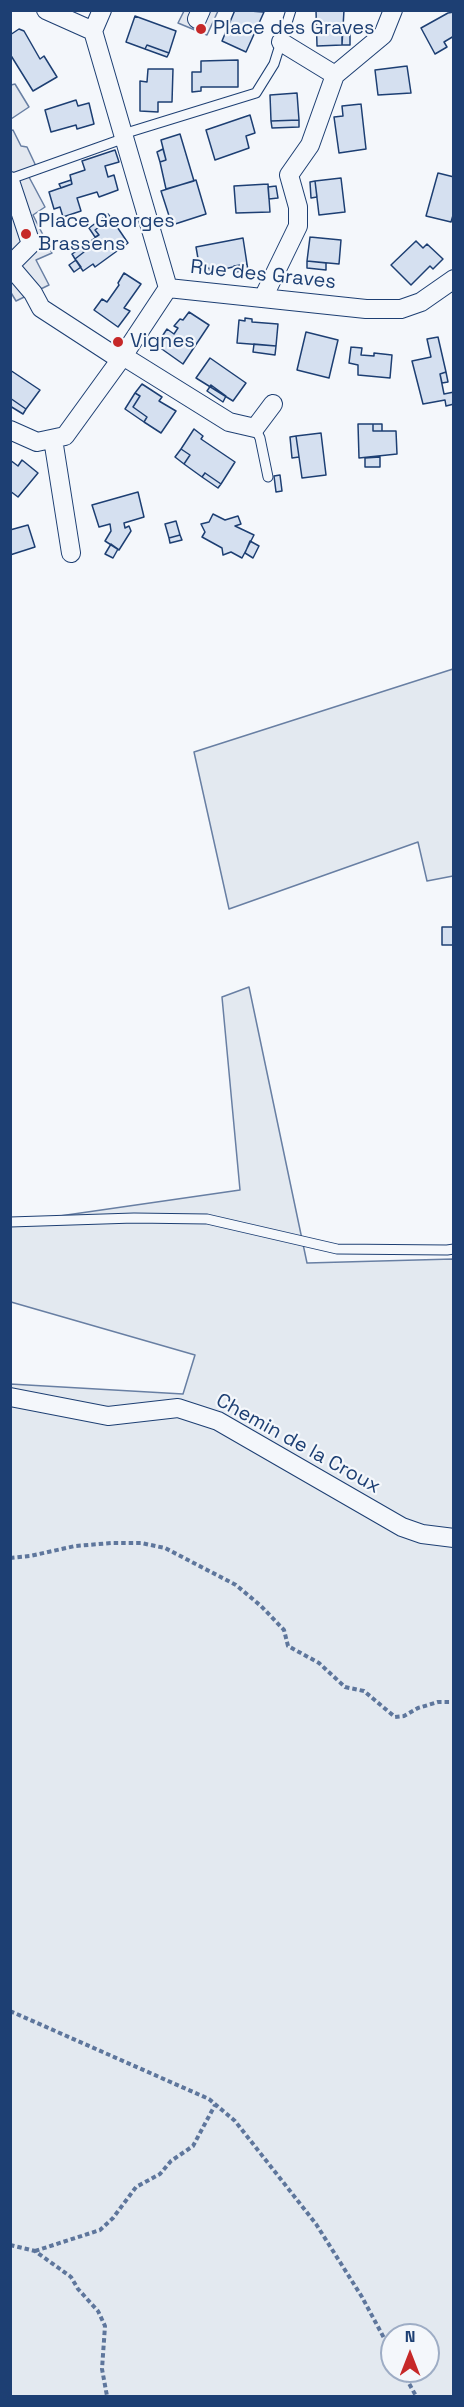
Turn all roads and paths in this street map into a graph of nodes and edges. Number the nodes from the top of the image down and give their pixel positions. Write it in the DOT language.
graph roads {
  1 [pos="46,10"];
  2 [pos="102,10"];
  3 [pos="291,10"];
  4 [pos="393,10"];
  5 [pos="93,31"];
  6 [pos="281,42"];
  7 [pos="335,75"];
  8 [pos="124,136"];
  9 [pos="10,180"];
  10 [pos="10,266"];
  11 [pos="453,279"];
  12 [pos="168,288"];
  13 [pos="263,298"];
  14 [pos="122,358"];
  15 [pos="273,404"];
  16 [pos="255,428"];
  17 [pos="10,430"];
  18 [pos="52,439"];
  19 [pos="268,477"];
  20 [pos="71,553"];
  21 [pos="10,1222"];
  22 [pos="453,1249"];
  23 [pos="10,1397"];
  24 [pos="453,1538"];
  25 [pos="10,1558"];
  26 [pos="453,1702"];
  27 [pos="10,2011"];
  28 [pos="215,2104"];
  29 [pos="10,2245"];
  30 [pos="35,2251"];
  31 [pos="380,2331"];
  32 [pos="408,2383"];
  33 [pos="107,2397"];
  34 [pos="416,2397"];
  1 -- 5 [label="street"];
  2 -- 5 [label="street"];
  3 -- 6 [label="lane"];
  4 -- 7 [label="street"];
  5 -- 8 [label="street, Rue des Graves"];
  6 -- 7 [label="street"];
  6 -- 8 [label="lane"];
  7 -- 13 [label="street"];
  8 -- 9 [label="lane"];
  8 -- 12 [label="street, Rue des Graves"];
  9 -- 10 [label="street"];
  10 -- 14 [label="street"];
  11 -- 13 [label="street, Rue des Graves"];
  12 -- 13 [label="street, Rue des Graves"];
  12 -- 14 [label="street"];
  14 -- 16 [label="street"];
  14 -- 18 [label="street"];
  15 -- 16 [label="street"];
  16 -- 19 [label="lane"];
  17 -- 18 [label="street"];
  18 -- 20 [label="street"];
  21 -- 22 [label="lane"];
  23 -- 24 [label="street, Chemin de la Croux"];
  25 -- 26 [label="path"];
  27 -- 28 [label="path"];
  28 -- 30 [label="path"];
  28 -- 31 [label="path"];
  29 -- 30 [label="path"];
  30 -- 33 [label="path"];
  32 -- 34 [label="path"];
}
